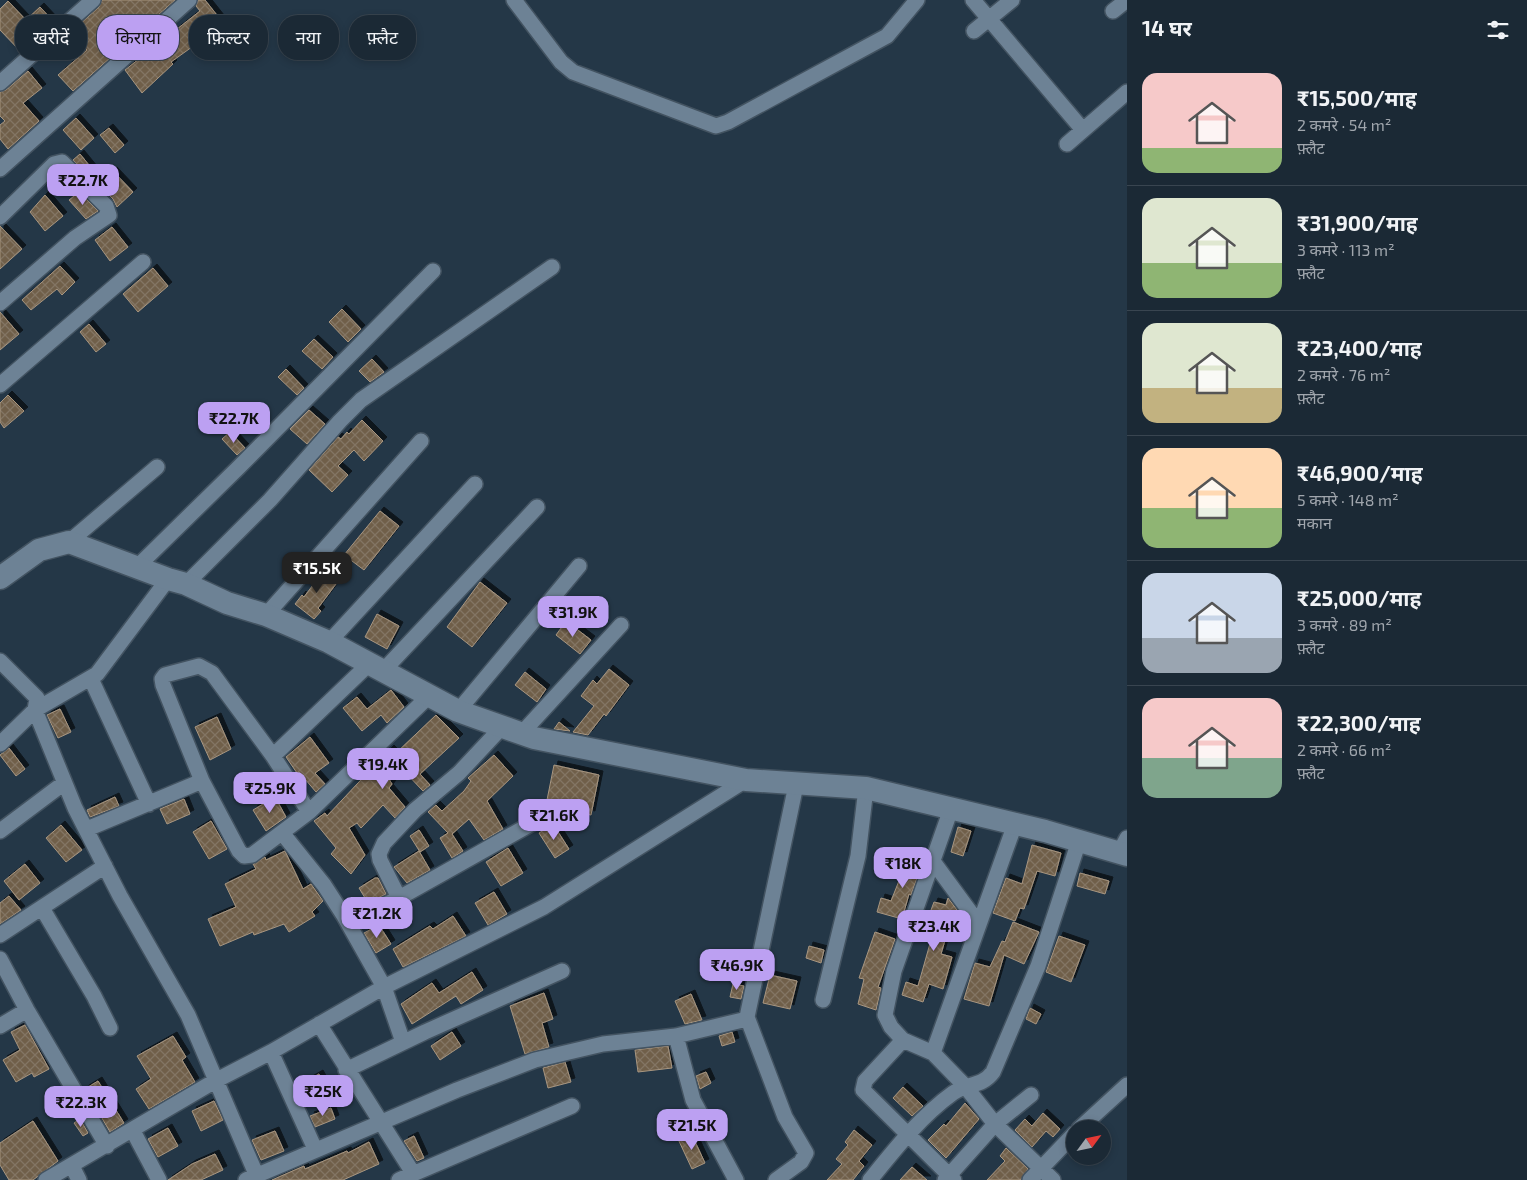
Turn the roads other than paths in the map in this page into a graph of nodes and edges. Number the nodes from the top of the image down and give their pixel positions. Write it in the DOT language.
graph roads {
  1 [pos="93,0"];
  2 [pos="189,0"];
  3 [pos="514,0"];
  4 [pos="917,0"];
  5 [pos="973,0"];
  6 [pos="1012,0"];
  7 [pos="1127,0"];
  8 [pos="1113,11"];
  9 [pos="988,20"];
  10 [pos="974,31"];
  11 [pos="0,83"];
  12 [pos="1127,92"];
  13 [pos="1083,130"];
  14 [pos="1067,144"];
  15 [pos="0,169"];
  16 [pos="0,217"];
  17 [pos="143,262"];
  18 [pos="552,267"];
  19 [pos="432,271"];
  20 [pos="0,303"];
  21 [pos="0,385"];
  22 [pos="421,441"];
  23 [pos="157,467"];
  24 [pos="475,484"];
  25 [pos="537,507"];
  26 [pos="69,542"];
  27 [pos="579,566"];
  28 [pos="137,567"];
  29 [pos="0,578"];
  30 [pos="177,582"];
  31 [pos="266,614"];
  32 [pos="621,625"];
  33 [pos="329,642"];
  34 [pos="0,660"];
  35 [pos="376,667"];
  36 [pos="91,679"];
  37 [pos="429,696"];
  38 [pos="35,710"];
  39 [pos="458,711"];
  40 [pos="512,730"];
  41 [pos="0,744"];
  42 [pos="273,756"];
  43 [pos="746,780"];
  44 [pos="202,781"];
  45 [pos="64,783"];
  46 [pos="796,785"];
  47 [pos="866,788"];
  48 [pos="149,804"];
  49 [pos="951,809"];
  50 [pos="554,810"];
  51 [pos="309,812"];
  52 [pos="1015,824"];
  53 [pos="87,829"];
  54 [pos="0,831"];
  55 [pos="283,834"];
  56 [pos="1079,841"];
  57 [pos="1124,848"];
  58 [pos="932,860"];
  59 [pos="105,866"];
  60 [pos="399,898"];
  61 [pos="42,908"];
  62 [pos="348,923"];
  63 [pos="979,924"];
  64 [pos="0,935"];
  65 [pos="0,959"];
  66 [pos="562,971"];
  67 [pos="384,987"];
  68 [pos="823,1000"];
  69 [pos="27,1010"];
  70 [pos="748,1019"];
  71 [pos="319,1024"];
  72 [pos="0,1026"];
  73 [pos="110,1028"];
  74 [pos="676,1036"];
  75 [pos="903,1040"];
  76 [pos="402,1042"];
  77 [pos="271,1052"];
  78 [pos="933,1053"];
  79 [pos="346,1070"];
  80 [pos="215,1081"];
  81 [pos="965,1086"];
  82 [pos="1124,1092"];
  83 [pos="1031,1095"];
  84 [pos="572,1106"];
  85 [pos="1087,1120"];
  86 [pos="382,1121"];
  87 [pos="995,1124"];
  88 [pos="133,1131"];
  89 [pos="907,1134"];
  90 [pos="1066,1142"];
  91 [pos="107,1146"];
  92 [pos="315,1149"];
  93 [pos="72,1166"];
  94 [pos="1042,1167"];
  95 [pos="413,1173"];
  96 [pos="251,1177"];
  97 [pos="950,1178"];
  98 [pos="46,1180"];
  99 [pos="78,1180"];
  100 [pos="159,1180"];
  101 [pos="399,1180"];
  102 [pos="736,1180"];
  103 [pos="776,1180"];
  104 [pos="870,1180"];
  105 [pos="1030,1180"];
  106 [pos="1053,1180"];
  1 -- 11 [label="street"];
  2 -- 15 [label="street"];
  3 -- 4 [label="street"];
  5 -- 9 [label="street"];
  6 -- 9 [label="street"];
  7 -- 8 [label="street"];
  9 -- 10 [label="street"];
  9 -- 13 [label="street"];
  12 -- 13 [label="street"];
  13 -- 14 [label="street"];
  16 -- 20 [label="street"];
  17 -- 21 [label="street"];
  18 -- 30 [label="street"];
  19 -- 28 [label="street"];
  22 -- 31 [label="street"];
  23 -- 26 [label="street"];
  24 -- 33 [label="street"];
  25 -- 35 [label="street"];
  26 -- 28 [label="street"];
  26 -- 29 [label="street"];
  27 -- 39 [label="street"];
  28 -- 30 [label="street"];
  30 -- 31 [label="street"];
  30 -- 36 [label="street"];
  31 -- 33 [label="street"];
  32 -- 40 [label="street"];
  33 -- 35 [label="street"];
  34 -- 38 [label="street"];
  35 -- 37 [label="street"];
  35 -- 42 [label="street"];
  36 -- 38 [label="street"];
  36 -- 48 [label="street"];
  37 -- 39 [label="street"];
  37 -- 51 [label="street"];
  38 -- 41 [label="street"];
  38 -- 45 [label="street"];
  39 -- 40 [label="street"];
  40 -- 43 [label="street"];
  40 -- 60 [label="street"];
  42 -- 44 [label="street"];
  42 -- 51 [label="street"];
  43 -- 46 [label="street"];
  43 -- 67 [label="street"];
  44 -- 48 [label="street"];
  44 -- 55 [label="street"];
  45 -- 53 [label="street"];
  45 -- 54 [label="street"];
  46 -- 47 [label="street"];
  46 -- 70 [label="street"];
  47 -- 49 [label="street"];
  47 -- 68 [label="street"];
  48 -- 53 [label="street"];
  49 -- 52 [label="street"];
  49 -- 58 [label="street"];
  50 -- 60 [label="street"];
  51 -- 55 [label="street"];
  52 -- 56 [label="street"];
  52 -- 63 [label="street"];
  53 -- 59 [label="street"];
  55 -- 62 [label="street"];
  56 -- 57 [label="street"];
  56 -- 81 [label="street"];
  58 -- 63 [label="street"];
  58 -- 75 [label="street"];
  59 -- 61 [label="street"];
  59 -- 80 [label="street"];
  60 -- 62 [label="street"];
  61 -- 64 [label="street"];
  61 -- 73 [label="street"];
  62 -- 67 [label="street"];
  63 -- 78 [label="street"];
  65 -- 69 [label="street"];
  66 -- 76 [label="street"];
  67 -- 71 [label="street"];
  67 -- 76 [label="street"];
  69 -- 72 [label="street"];
  69 -- 91 [label="street"];
  70 -- 74 [label="street"];
  70 -- 103 [label="street"];
  71 -- 77 [label="street"];
  71 -- 79 [label="street"];
  74 -- 86 [label="street"];
  74 -- 102 [label="street"];
  75 -- 78 [label="street"];
  75 -- 89 [label="street"];
  76 -- 79 [label="street"];
  77 -- 80 [label="street"];
  77 -- 92 [label="street"];
  78 -- 81 [label="street"];
  79 -- 86 [label="street"];
  80 -- 88 [label="street"];
  80 -- 96 [label="street"];
  81 -- 87 [label="street"];
  81 -- 89 [label="street"];
  82 -- 85 [label="street"];
  83 -- 87 [label="street"];
  84 -- 95 [label="street"];
  86 -- 92 [label="street"];
  86 -- 95 [label="street"];
  87 -- 94 [label="street"];
  87 -- 97 [label="street"];
  88 -- 91 [label="street"];
  88 -- 100 [label="street"];
  89 -- 97 [label="street"];
  89 -- 104 [label="street"];
  90 -- 94 [label="street"];
  91 -- 93 [label="street"];
  92 -- 96 [label="street"];
  93 -- 98 [label="street"];
  93 -- 99 [label="street"];
  94 -- 105 [label="street"];
  94 -- 106 [label="street"];
  95 -- 101 [label="street"];
}
